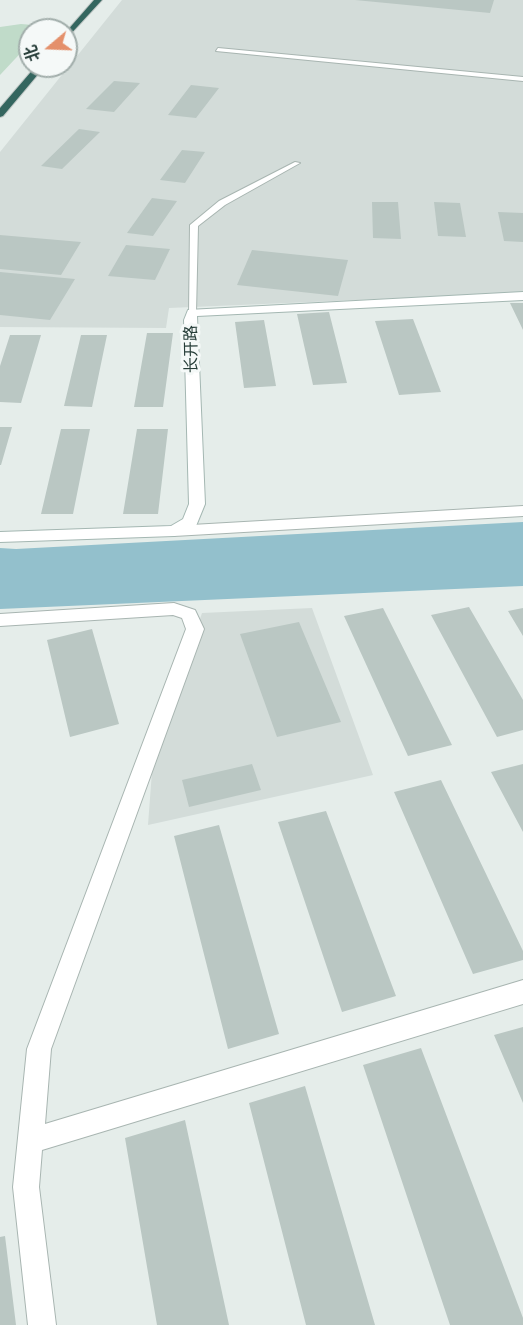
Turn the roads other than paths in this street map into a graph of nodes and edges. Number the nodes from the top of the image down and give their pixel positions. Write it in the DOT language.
graph roads {
  1 [pos="86,0"];
  2 [pos="98,0"];
  3 [pos="70,18"];
  4 [pos="78,24"];
  5 [pos="218,50"];
  6 [pos="31,78"];
  7 [pos="523,79"];
  8 [pos="0,114"];
  9 [pos="297,163"];
  10 [pos="523,296"];
  11 [pos="192,313"];
  12 [pos="523,511"];
  13 [pos="174,531"];
  14 [pos="0,537"];
  15 [pos="0,620"];
  16 [pos="523,992"];
  17 [pos="30,1141"];
  18 [pos="42,1325"];
  1 -- 3 [label="highway"];
  2 -- 4 [label="highway"];
  5 -- 7 [label="lane"];
  6 -- 8 [label="highway"];
  9 -- 11 [label="lane"];
  10 -- 11 [label="street, 长开路"];
  11 -- 13 [label="street, 长开路"];
  12 -- 13 [label="street"];
  13 -- 14 [label="street"];
  15 -- 17 [label="street"];
  16 -- 17 [label="street"];
  17 -- 18 [label="street"];
}
